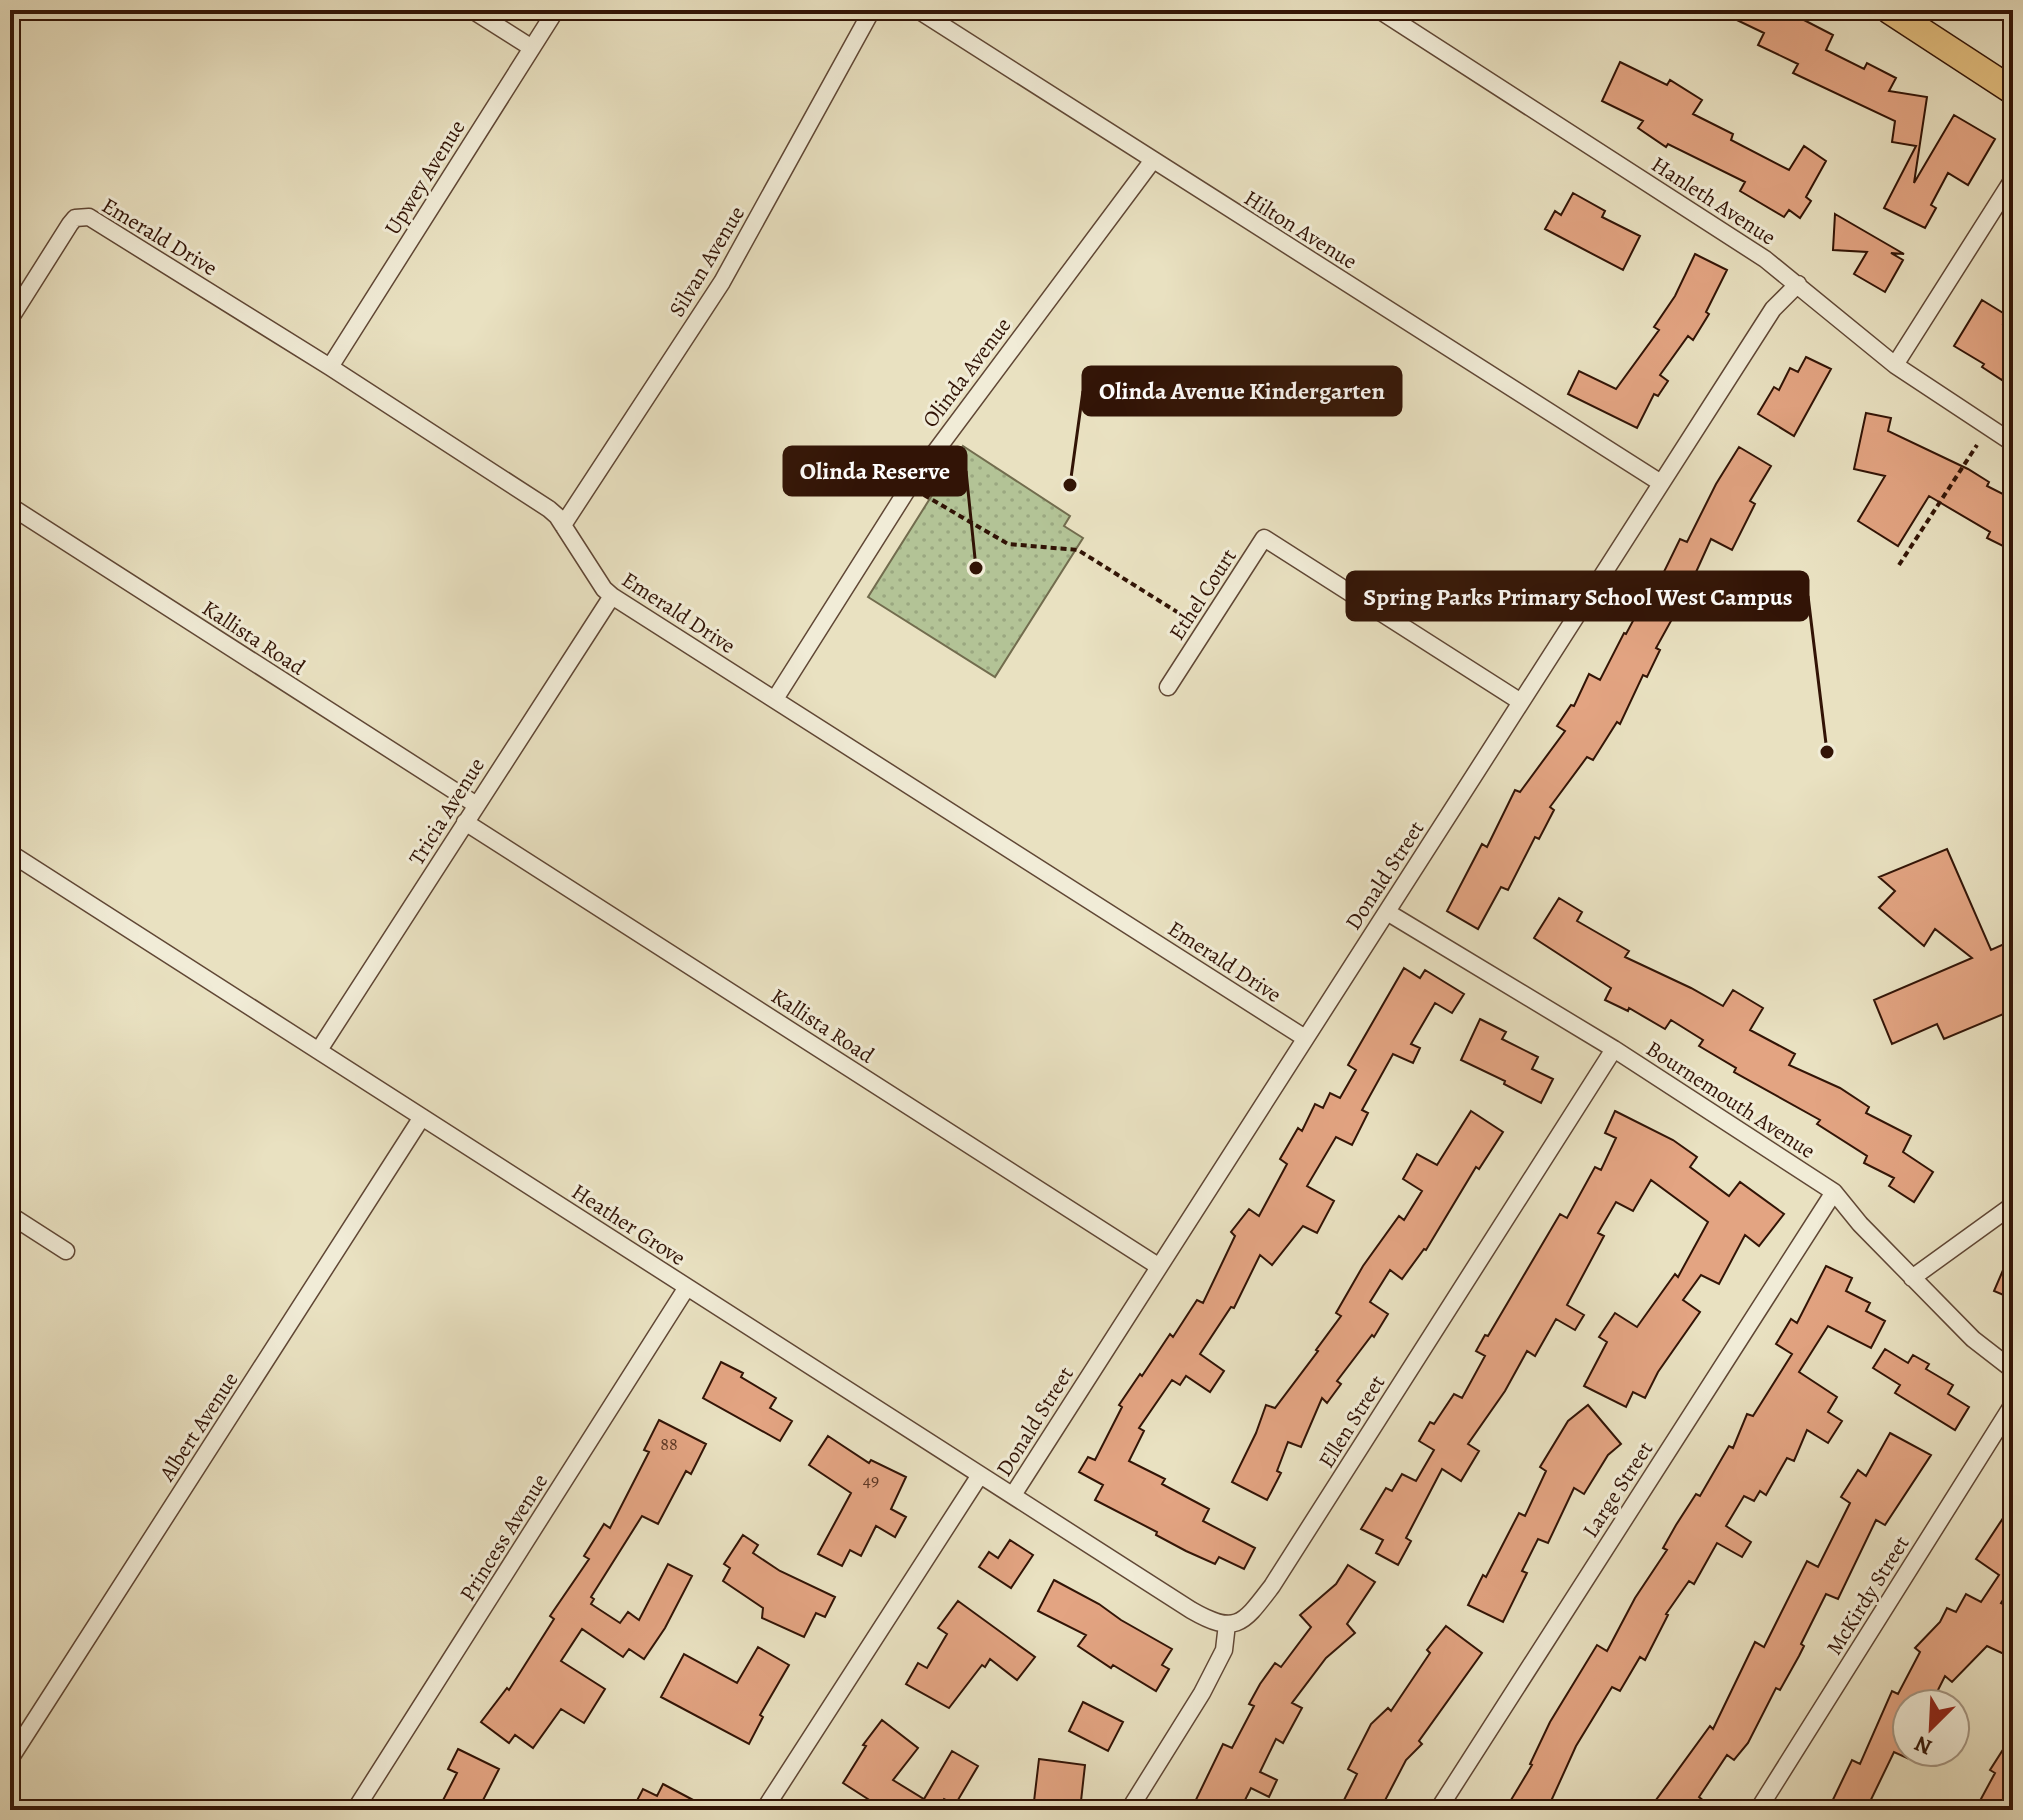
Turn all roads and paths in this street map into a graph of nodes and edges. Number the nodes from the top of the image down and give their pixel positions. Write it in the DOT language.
graph roads {
  1 [pos="472,10"];
  2 [pos="556,10"];
  3 [pos="872,10"];
  4 [pos="918,10"];
  5 [pos="1379,10"];
  6 [pos="1889,10"];
  7 [pos="532,48"];
  8 [pos="2013,91"];
  9 [pos="1153,160"];
  10 [pos="2013,179"];
  11 [pos="1798,284"];
  12 [pos="10,319"];
  13 [pos="1895,365"];
  14 [pos="330,367"];
  15 [pos="2013,443"];
  16 [pos="1977,445"];
  17 [pos="1661,483"];
  18 [pos="909,487"];
  19 [pos="10,506"];
  20 [pos="563,525"];
  21 [pos="1899,565"];
  22 [pos="612,596"];
  23 [pos="1205,629"];
  24 [pos="1168,687"];
  25 [pos="775,699"];
  26 [pos="1521,702"];
  27 [pos="475,804"];
  28 [pos="465,822"];
  29 [pos="10,853"];
  30 [pos="1387,912"];
  31 [pos="1305,1038"];
  32 [pos="1614,1049"];
  33 [pos="319,1050"];
  34 [pos="422,1117"];
  35 [pos="1834,1192"];
  36 [pos="2013,1205"];
  37 [pos="10,1215"];
  38 [pos="66,1251"];
  39 [pos="1158,1266"];
  40 [pos="1912,1278"];
  41 [pos="687,1287"];
  42 [pos="2013,1370"];
  43 [pos="2013,1404"];
  44 [pos="980,1475"];
  45 [pos="1013,1495"];
  46 [pos="1227,1624"];
  47 [pos="10,1759"];
  48 [pos="355,1810"];
  49 [pos="764,1810"];
  50 [pos="1129,1810"];
  51 [pos="1438,1810"];
  52 [pos="1758,1810"];
  1 -- 7 [label="street"];
  2 -- 7 [label="street, Upwey Avenue"];
  3 -- 20 [label="street, Silvan Avenue"];
  4 -- 9 [label="street, Hilton Avenue"];
  5 -- 11 [label="street, Hanleth Avenue"];
  6 -- 8 [label="main road"];
  7 -- 14 [label="street, Upwey Avenue"];
  9 -- 17 [label="street, Hilton Avenue"];
  9 -- 18 [label="street, Olinda Avenue"];
  10 -- 13 [label="street"];
  11 -- 13 [label="street, Hanleth Avenue"];
  11 -- 17 [label="street, Donald Street"];
  12 -- 14 [label="street, Emerald Drive"];
  13 -- 15 [label="street, Hanleth Avenue"];
  14 -- 20 [label="street, Emerald Drive"];
  16 -- 21 [label="path"];
  17 -- 26 [label="street, Donald Street"];
  18 -- 23 [label="path"];
  18 -- 25 [label="street, Olinda Avenue"];
  19 -- 27 [label="street, Kallista Road"];
  20 -- 22 [label="street, Emerald Drive"];
  22 -- 25 [label="street, Emerald Drive"];
  22 -- 27 [label="street, Tricia Avenue"];
  23 -- 24 [label="street, Ethel Court"];
  23 -- 26 [label="street, Ethel Court"];
  25 -- 31 [label="street, Emerald Drive"];
  26 -- 30 [label="street, Donald Street"];
  27 -- 28 [label="street, Tricia Avenue"];
  28 -- 33 [label="street, Tricia Avenue"];
  28 -- 39 [label="street, Kallista Road"];
  29 -- 33 [label="street, Heather Grove"];
  30 -- 31 [label="street, Donald Street"];
  30 -- 32 [label="street, Bournemouth Avenue"];
  31 -- 39 [label="street, Donald Street"];
  32 -- 35 [label="street, Bournemouth Avenue"];
  32 -- 46 [label="street, Ellen Street"];
  33 -- 34 [label="street, Heather Grove"];
  34 -- 41 [label="street, Heather Grove"];
  34 -- 47 [label="street, Albert Avenue"];
  35 -- 40 [label="street, Bournemouth Avenue"];
  35 -- 51 [label="street, Large Street"];
  36 -- 40 [label="street"];
  37 -- 38 [label="street"];
  39 -- 45 [label="street, Donald Street"];
  40 -- 42 [label="street, Bournemouth Avenue"];
  41 -- 44 [label="street, Heather Grove"];
  41 -- 48 [label="street, Princess Avenue"];
  43 -- 52 [label="street, McKirdy Street"];
  44 -- 45 [label="street, Heather Grove"];
  44 -- 49 [label="street"];
  45 -- 46 [label="street, Heather Grove"];
  46 -- 50 [label="street"];
}
